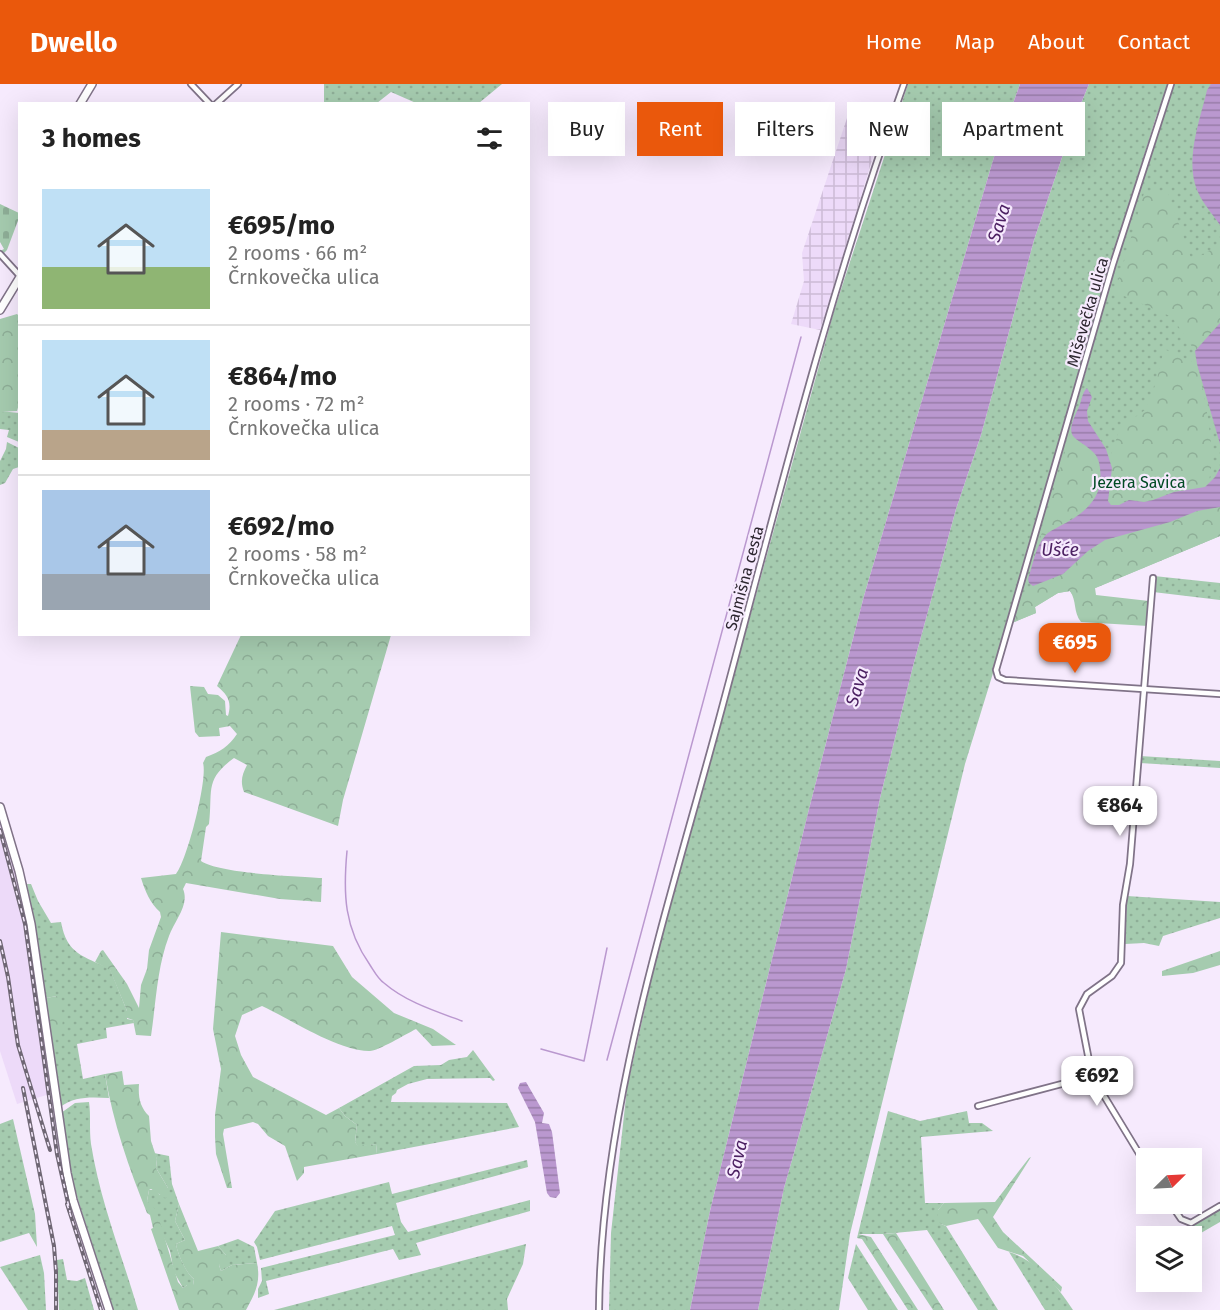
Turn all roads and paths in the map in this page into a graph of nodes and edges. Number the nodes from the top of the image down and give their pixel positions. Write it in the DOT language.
graph roads {
  1 [pos="92,84"];
  2 [pos="191,84"];
  3 [pos="238,84"];
  4 [pos="904,84"];
  5 [pos="1171,84"];
  6 [pos="81,102"];
  7 [pos="208,102"];
  8 [pos="218,102"];
  9 [pos="0,254"];
  10 [pos="18,274"];
  11 [pos="18,279"];
  12 [pos="0,310"];
  13 [pos="1153,578"];
  14 [pos="1144,690"];
  15 [pos="1220,694"];
  16 [pos="0,807"];
  17 [pos="1092,1076"];
  18 [pos="978,1106"];
  19 [pos="1136,1149"];
  20 [pos="1220,1206"];
  21 [pos="1177,1214"];
  22 [pos="109,1310"];
  23 [pos="599,1310"];
  1 -- 6 [label="main road"];
  2 -- 7 [label="street"];
  3 -- 8 [label="street"];
  4 -- 23 [label="street, Sajmišna cesta"];
  5 -- 14 [label="street, Miševečka ulica"];
  9 -- 10 [label="street"];
  11 -- 12 [label="main road"];
  13 -- 14 [label="street"];
  14 -- 15 [label="street"];
  14 -- 17 [label="street"];
  16 -- 22 [label="main road"];
  17 -- 18 [label="street"];
  17 -- 19 [label="street"];
  20 -- 21 [label="street"];
}
